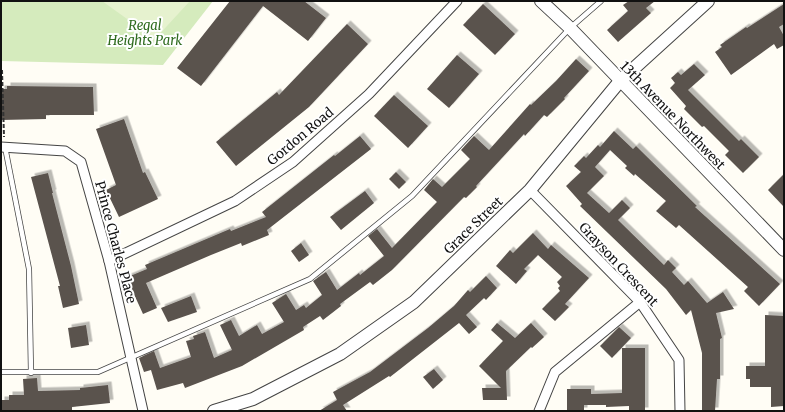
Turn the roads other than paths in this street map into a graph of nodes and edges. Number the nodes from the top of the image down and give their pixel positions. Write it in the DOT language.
graph roads {
  1 [pos="457,1"];
  2 [pos="541,1"];
  3 [pos="602,1"];
  4 [pos="708,1"];
  5 [pos="570,28"];
  6 [pos="620,81"];
  7 [pos="3,147"];
  8 [pos="530,190"];
  9 [pos="784,250"];
  10 [pos="109,261"];
  11 [pos="640,302"];
  12 [pos="132,357"];
  13 [pos="1,372"];
  14 [pos="31,373"];
  15 [pos="142,411"];
  16 [pos="214,411"];
  17 [pos="539,411"];
  18 [pos="680,411"];
  1 -- 10 [label="street, Gordon Road"];
  2 -- 5 [label="street, 13th Avenue Northwest"];
  3 -- 5 [label="lane"];
  4 -- 6 [label="street, Grace Street"];
  5 -- 6 [label="street, 13th Avenue Northwest"];
  5 -- 12 [label="lane"];
  6 -- 8 [label="street, Grace Street"];
  6 -- 9 [label="street, 13th Avenue Northwest"];
  7 -- 10 [label="street, Prince Charles Place"];
  7 -- 14 [label="lane"];
  8 -- 11 [label="street, Grayson Crescent"];
  8 -- 16 [label="street, Grace Street"];
  10 -- 12 [label="street, Prince Charles Place"];
  11 -- 17 [label="street"];
  11 -- 18 [label="street, Grayson Crescent"];
  12 -- 14 [label="lane"];
  12 -- 15 [label="street, Prince Charles Place"];
  13 -- 14 [label="lane"];
}
